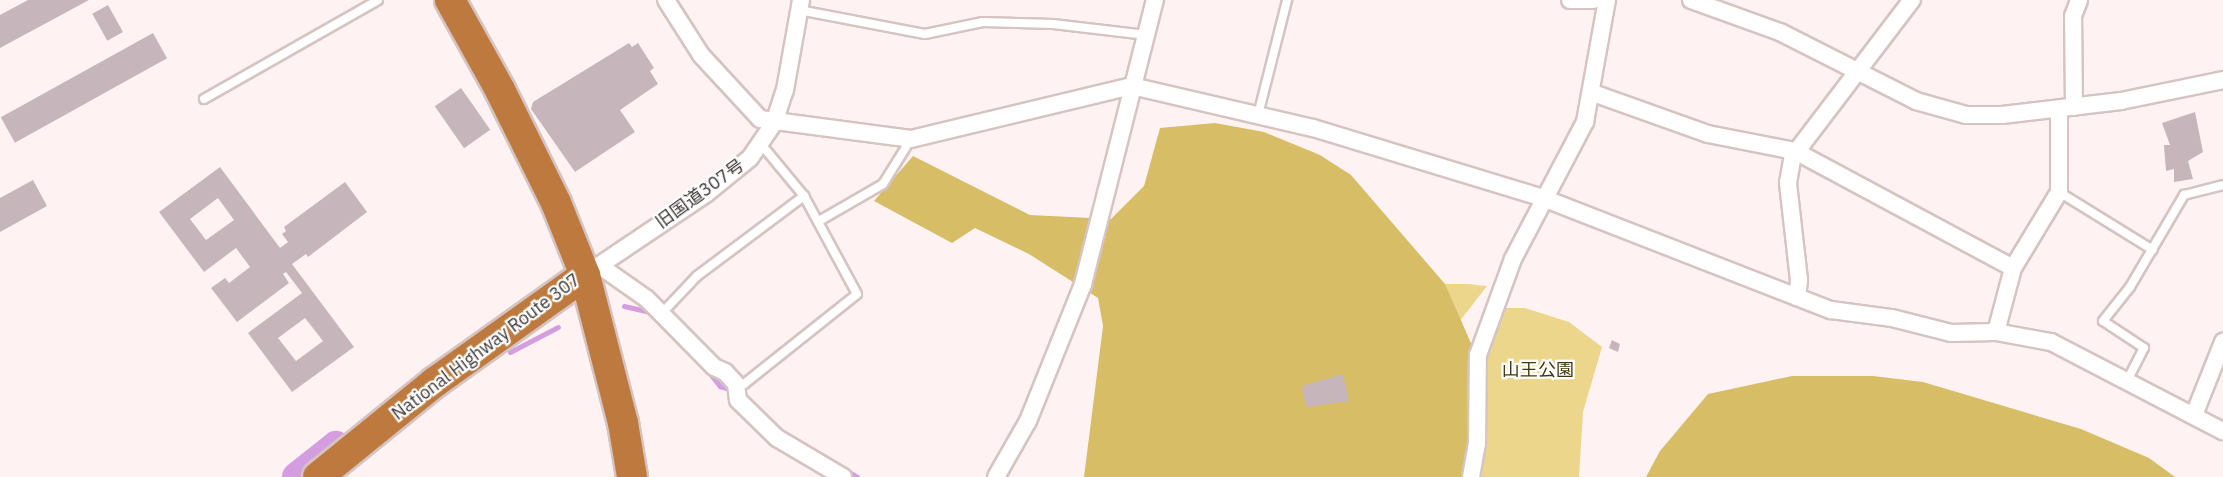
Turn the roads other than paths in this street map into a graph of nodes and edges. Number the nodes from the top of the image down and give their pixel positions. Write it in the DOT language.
graph roads {
  1 [pos="378,0"];
  2 [pos="450,0"];
  3 [pos="666,0"];
  4 [pos="1155,0"];
  5 [pos="1287,0"];
  6 [pos="1570,0"];
  7 [pos="1593,0"];
  8 [pos="1607,0"];
  9 [pos="1691,0"];
  10 [pos="1912,0"];
  11 [pos="2079,0"];
  12 [pos="800,5"];
  13 [pos="1146,35"];
  14 [pos="1858,68"];
  15 [pos="2223,80"];
  16 [pos="1132,86"];
  17 [pos="1593,93"];
  18 [pos="204,99"];
  19 [pos="2066,108"];
  20 [pos="1258,115"];
  21 [pos="774,123"];
  22 [pos="911,139"];
  23 [pos="761,144"];
  24 [pos="1795,151"];
  25 [pos="2223,184"];
  26 [pos="2059,192"];
  27 [pos="804,196"];
  28 [pos="1543,198"];
  29 [pos="819,221"];
  30 [pos="2153,250"];
  31 [pos="2013,268"];
  32 [pos="592,271"];
  33 [pos="1797,297"];
  34 [pos="662,313"];
  35 [pos="1996,332"];
  36 [pos="2223,342"];
  37 [pos="2128,379"];
  38 [pos="736,389"];
  39 [pos="2194,415"];
  40 [pos="2223,431"];
  41 [pos="318,477"];
  42 [pos="632,477"];
  43 [pos="843,477"];
  44 [pos="996,477"];
  45 [pos="1471,477"];
  1 -- 18 [label="lane"];
  2 -- 32 [label="highway, National Highway Route 307"];
  3 -- 21 [label="street"];
  4 -- 13 [label="street"];
  5 -- 20 [label="lane"];
  6 -- 7 [label="street"];
  8 -- 17 [label="street"];
  9 -- 14 [label="street"];
  10 -- 14 [label="street"];
  11 -- 19 [label="street"];
  12 -- 13 [label="lane"];
  12 -- 21 [label="street, 旧国道307号"];
  13 -- 16 [label="street"];
  14 -- 19 [label="street"];
  14 -- 24 [label="street"];
  15 -- 19 [label="street"];
  16 -- 20 [label="street"];
  16 -- 22 [label="street"];
  16 -- 44 [label="street"];
  17 -- 24 [label="street"];
  17 -- 28 [label="street"];
  19 -- 26 [label="street"];
  20 -- 28 [label="street"];
  21 -- 22 [label="street"];
  21 -- 23 [label="street, 旧国道307号"];
  22 -- 29 [label="lane"];
  23 -- 27 [label="lane"];
  23 -- 32 [label="street, 旧国道307号"];
  24 -- 31 [label="street"];
  24 -- 33 [label="street"];
  25 -- 30 [label="lane"];
  26 -- 30 [label="lane"];
  26 -- 31 [label="street"];
  27 -- 29 [label="lane"];
  27 -- 34 [label="lane"];
  28 -- 33 [label="street"];
  28 -- 45 [label="street"];
  29 -- 38 [label="lane"];
  30 -- 37 [label="lane"];
  31 -- 35 [label="street"];
  32 -- 34 [label="street"];
  32 -- 41 [label="highway, National Highway Route 307"];
  32 -- 42 [label="highway"];
  33 -- 35 [label="street"];
  34 -- 38 [label="street"];
  35 -- 37 [label="street"];
  36 -- 39 [label="street"];
  37 -- 39 [label="street"];
  38 -- 43 [label="street"];
  39 -- 40 [label="street"];
}
